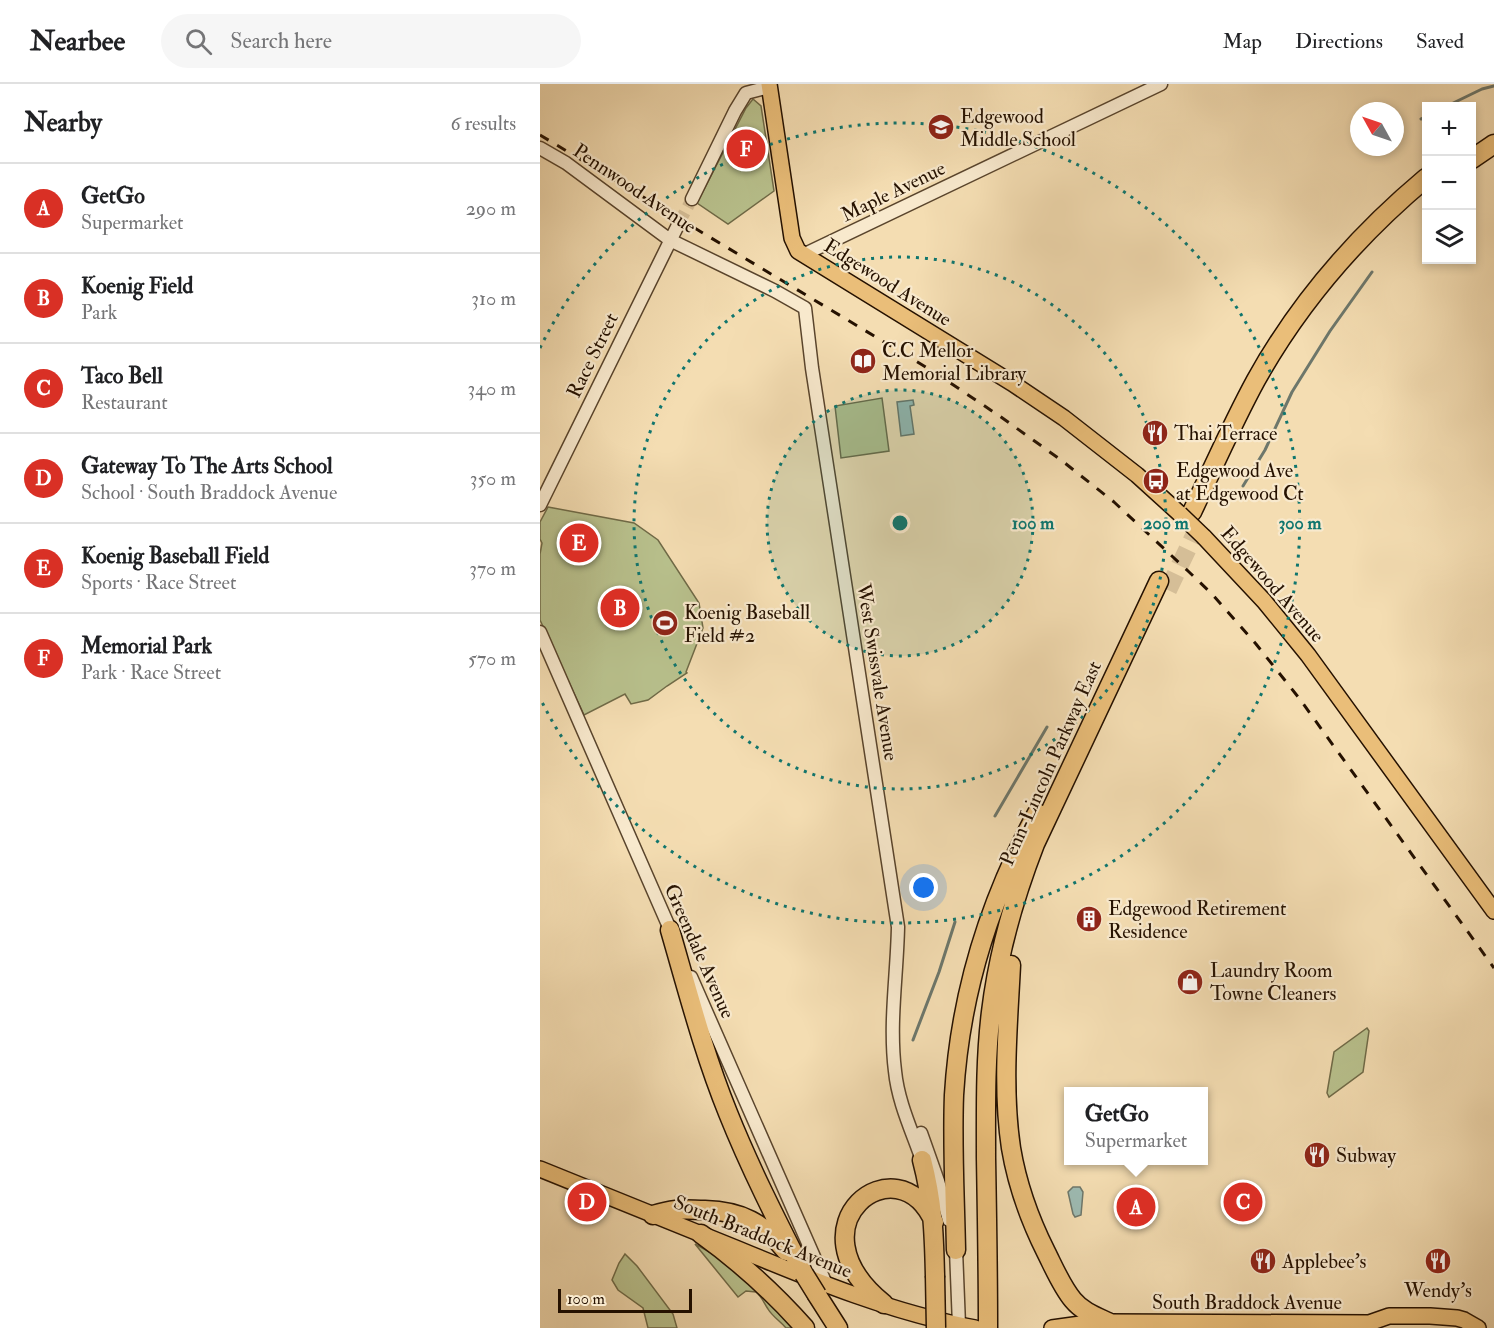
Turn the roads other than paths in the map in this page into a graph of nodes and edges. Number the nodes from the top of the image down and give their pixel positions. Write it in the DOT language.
graph roads {
  1 [pos="1161,84"];
  2 [pos="769,86"];
  3 [pos="1494,130"];
  4 [pos="1476,142"];
  5 [pos="1494,144"];
  6 [pos="540,148"];
  7 [pos="1476,156"];
  8 [pos="1422,182"];
  9 [pos="1422,196"];
  10 [pos="692,199"];
  11 [pos="679,223"];
  12 [pos="670,240"];
  13 [pos="803,255"];
  14 [pos="805,308"];
  15 [pos="540,505"];
  16 [pos="1194,521"];
  17 [pos="540,632"];
  18 [pos="1098,710"];
  19 [pos="1494,911"];
  20 [pos="670,930"];
  21 [pos="1011,965"];
  22 [pos="893,1043"];
  23 [pos="922,1160"];
  24 [pos="540,1169"];
  25 [pos="653,1215"];
  26 [pos="934,1222"];
  27 [pos="701,1234"];
  28 [pos="956,1250"];
  29 [pos="797,1263"];
  30 [pos="822,1290"];
  31 [pos="994,1292"];
  32 [pos="884,1304"];
  33 [pos="1108,1322"];
  34 [pos="959,1325"];
  35 [pos="1375,1325"];
  36 [pos="805,1328"];
  37 [pos="837,1328"];
  38 [pos="936,1328"];
  39 [pos="975,1328"];
  40 [pos="988,1328"];
  41 [pos="1000,1328"];
  42 [pos="1052,1328"];
  43 [pos="1478,1328"];
  1 -- 13 [label="street, Maple Avenue"];
  2 -- 10 [label="street"];
  2 -- 13 [label="main road"];
  3 -- 4 [label="highway"];
  5 -- 7 [label="highway"];
  6 -- 12 [label="street, Pennwood Avenue"];
  8 -- 16 [label="highway"];
  9 -- 16 [label="highway"];
  11 -- 12 [label="street, Race Street"];
  12 -- 14 [label="street, Pennwood Avenue"];
  12 -- 15 [label="street, Race Street"];
  13 -- 16 [label="main road, Edgewood Avenue"];
  14 -- 22 [label="street, West Swissvale Avenue"];
  16 -- 19 [label="main road, Edgewood Avenue"];
  17 -- 20 [label="street, Greendale Avenue"];
  18 -- 21 [label="highway, Penn-Lincoln Parkway East"];
  18 -- 28 [label="highway"];
  18 -- 31 [label="highway, Penn-Lincoln Parkway East"];
  20 -- 29 [label="highway"];
  20 -- 30 [label="street, Greendale Avenue"];
  21 -- 31 [label="highway, Penn-Lincoln Parkway East"];
  21 -- 33 [label="highway"];
  22 -- 23 [label="street, West Swissvale Avenue"];
  22 -- 28 [label="street, West Swissvale Avenue"];
  23 -- 26 [label="highway"];
  24 -- 25 [label="main road, South Braddock Avenue"];
  25 -- 27 [label="main road, South Braddock Avenue"];
  25 -- 29 [label="highway"];
  26 -- 32 [label="highway"];
  26 -- 38 [label="highway, bridge"];
  27 -- 30 [label="main road, South Braddock Avenue"];
  27 -- 36 [label="highway"];
  28 -- 34 [label="street, West Swissvale Avenue"];
  29 -- 30 [label="highway, bridge"];
  30 -- 32 [label="main road, South Braddock Avenue"];
  30 -- 37 [label="highway"];
  31 -- 40 [label="highway, Penn-Lincoln Parkway East"];
  31 -- 41 [label="highway, Penn-Lincoln Parkway East"];
  32 -- 34 [label="main road, South Braddock Avenue"];
  33 -- 35 [label="main road, South Braddock Avenue"];
  33 -- 42 [label="main road, South Braddock Avenue"];
  34 -- 39 [label="main road, South Braddock Avenue"];
  35 -- 43 [label="main road, South Braddock Avenue"];
}
